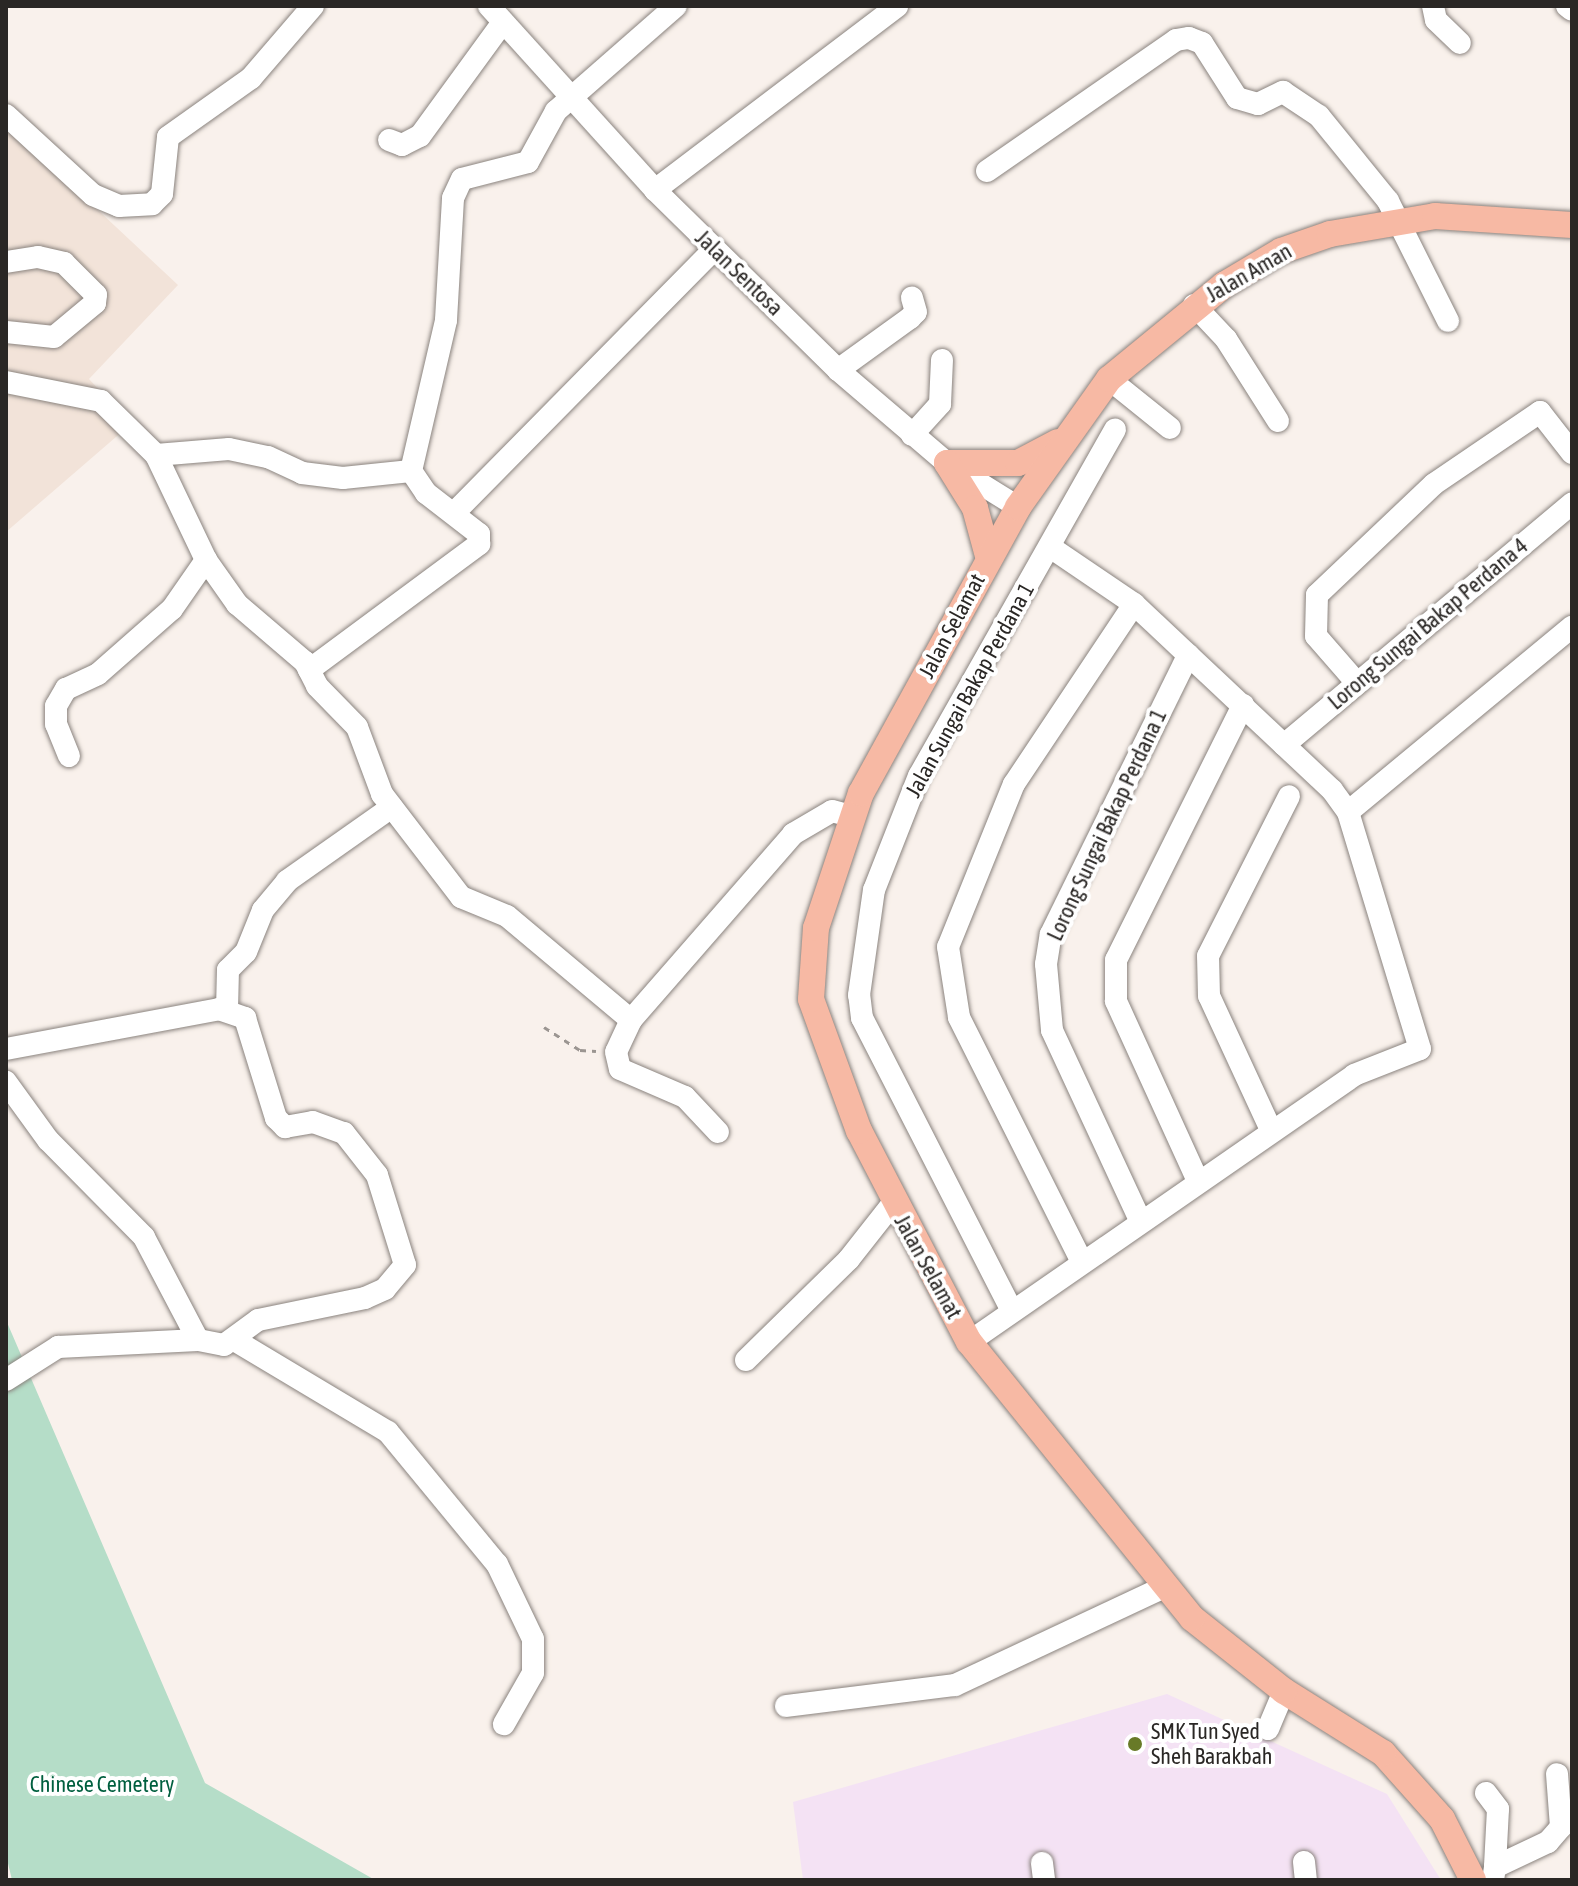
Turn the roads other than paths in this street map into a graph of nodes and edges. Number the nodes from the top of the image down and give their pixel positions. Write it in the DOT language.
graph roads {
  1 [pos="313,6"];
  2 [pos="676,6"];
  3 [pos="897,6"];
  4 [pos="1433,6"];
  5 [pos="1567,6"];
  6 [pos="1572,10"];
  7 [pos="496,14"];
  8 [pos="1460,43"];
  9 [pos="569,98"];
  10 [pos="6,115"];
  11 [pos="389,140"];
  12 [pos="987,171"];
  13 [pos="655,190"];
  14 [pos="1395,220"];
  15 [pos="1572,225"];
  16 [pos="714,249"];
  17 [pos="6,262"];
  18 [pos="912,298"];
  19 [pos="1194,305"];
  20 [pos="1448,321"];
  21 [pos="6,332"];
  22 [pos="942,360"];
  23 [pos="838,370"];
  24 [pos="1109,379"];
  25 [pos="6,382"];
  26 [pos="1278,421"];
  27 [pos="1170,428"];
  28 [pos="1115,430"];
  29 [pos="912,435"];
  30 [pos="1061,440"];
  31 [pos="1572,453"];
  32 [pos="156,455"];
  33 [pos="947,463"];
  34 [pos="411,471"];
  35 [pos="1572,503"];
  36 [pos="1018,507"];
  37 [pos="455,512"];
  38 [pos="1050,547"];
  39 [pos="988,556"];
  40 [pos="206,560"];
  41 [pos="1134,604"];
  42 [pos="1572,627"];
  43 [pos="1188,655"];
  44 [pos="309,670"];
  45 [pos="1357,683"];
  46 [pos="1243,705"];
  47 [pos="1284,745"];
  48 [pos="69,756"];
  49 [pos="1289,796"];
  50 [pos="392,807"];
  51 [pos="1348,812"];
  52 [pos="851,816"];
  53 [pos="227,1010"];
  54 [pos="631,1020"];
  55 [pos="6,1049"];
  56 [pos="6,1082"];
  57 [pos="1271,1130"];
  58 [pos="718,1132"];
  59 [pos="1197,1179"];
  60 [pos="893,1203"];
  61 [pos="1140,1220"];
  62 [pos="1082,1262"];
  63 [pos="1012,1311"];
  64 [pos="198,1340"];
  65 [pos="236,1341"];
  66 [pos="969,1342"];
  67 [pos="746,1360"];
  68 [pos="6,1380"];
  69 [pos="1166,1586"];
  70 [pos="1284,1691"];
  71 [pos="786,1706"];
  72 [pos="504,1724"];
  73 [pos="1268,1729"];
  74 [pos="1557,1774"];
  75 [pos="1486,1793"];
  76 [pos="1487,1876"];
  1 -- 10 [label="street"];
  2 -- 9 [label="street"];
  3 -- 13 [label="street"];
  4 -- 8 [label="street"];
  5 -- 6 [label="street"];
  7 -- 9 [label="street, Jalan Sentosa"];
  7 -- 11 [label="street"];
  9 -- 13 [label="street, Jalan Sentosa"];
  9 -- 34 [label="street"];
  12 -- 14 [label="street"];
  13 -- 16 [label="street, Jalan Sentosa"];
  14 -- 15 [label="main road, Jalan Aman"];
  14 -- 19 [label="main road, Jalan Aman"];
  14 -- 20 [label="street"];
  16 -- 23 [label="street, Jalan Sentosa"];
  16 -- 37 [label="street"];
  17 -- 21 [label="street"];
  18 -- 23 [label="street"];
  19 -- 24 [label="main road, Jalan Aman"];
  19 -- 26 [label="street"];
  22 -- 29 [label="street"];
  23 -- 29 [label="street, Jalan Sentosa"];
  24 -- 27 [label="street"];
  24 -- 30 [label="main road, Jalan Aman"];
  25 -- 32 [label="street"];
  28 -- 38 [label="street, Jalan Sungai Bakap Perdana 1"];
  29 -- 33 [label="street, Jalan Sentosa"];
  30 -- 33 [label="main road"];
  30 -- 36 [label="main road, Jalan Aman"];
  31 -- 45 [label="street"];
  32 -- 34 [label="street"];
  32 -- 40 [label="street"];
  33 -- 36 [label="street, Jalan Sentosa"];
  33 -- 39 [label="main road"];
  34 -- 37 [label="street"];
  35 -- 45 [label="street, Lorong Sungai Bakap Perdana 4"];
  36 -- 39 [label="main road, Jalan Selamat"];
  37 -- 44 [label="street"];
  38 -- 41 [label="street"];
  38 -- 63 [label="street, Jalan Sungai Bakap Perdana 1"];
  39 -- 52 [label="main road, Jalan Selamat"];
  40 -- 44 [label="street"];
  40 -- 48 [label="street"];
  41 -- 43 [label="street"];
  41 -- 62 [label="street"];
  42 -- 51 [label="street"];
  43 -- 46 [label="street"];
  43 -- 61 [label="street, Lorong Sungai Bakap Perdana 1"];
  44 -- 50 [label="street"];
  45 -- 47 [label="street, Lorong Sungai Bakap Perdana 4"];
  46 -- 47 [label="street"];
  46 -- 59 [label="street"];
  47 -- 51 [label="street"];
  49 -- 57 [label="street"];
  50 -- 53 [label="street"];
  50 -- 54 [label="street"];
  51 -- 57 [label="street"];
  52 -- 54 [label="street"];
  52 -- 60 [label="main road, Jalan Selamat"];
  53 -- 55 [label="street"];
  53 -- 65 [label="street"];
  54 -- 58 [label="street"];
  56 -- 64 [label="street"];
  57 -- 59 [label="street"];
  59 -- 61 [label="street"];
  60 -- 66 [label="main road, Jalan Selamat"];
  60 -- 67 [label="street"];
  61 -- 62 [label="street"];
  62 -- 63 [label="street"];
  63 -- 66 [label="street"];
  64 -- 65 [label="street"];
  64 -- 68 [label="street"];
  65 -- 72 [label="street"];
  66 -- 69 [label="main road, Jalan Selamat"];
  69 -- 70 [label="main road, Jalan Selamat"];
  69 -- 71 [label="street"];
  70 -- 73 [label="street"];
  70 -- 76 [label="main road, Jalan Selamat"];
  74 -- 76 [label="street"];
  75 -- 76 [label="street"];
}
